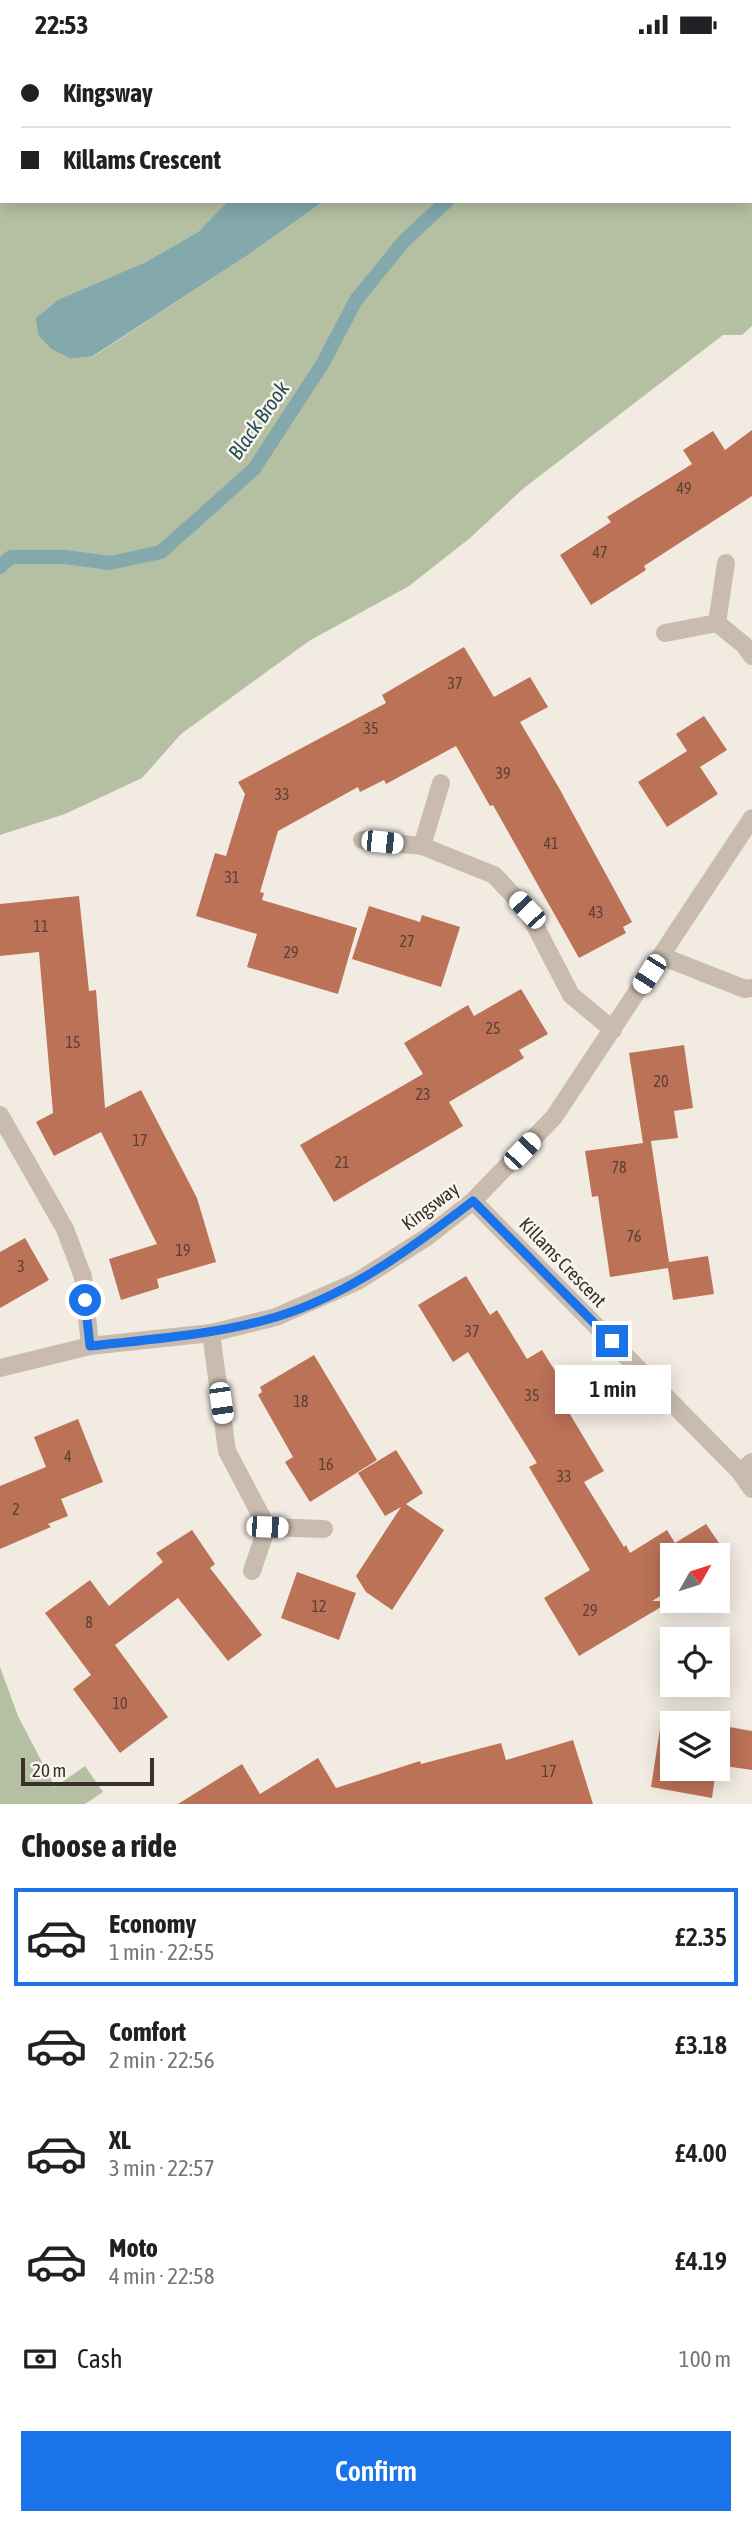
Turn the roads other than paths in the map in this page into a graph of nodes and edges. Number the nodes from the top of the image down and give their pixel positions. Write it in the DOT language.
graph roads {
  1 [pos="726,563"];
  2 [pos="717,623"];
  3 [pos="664,633"];
  4 [pos="752,656"];
  5 [pos="441,783"];
  6 [pos="752,818"];
  7 [pos="362,840"];
  8 [pos="422,846"];
  9 [pos="661,956"];
  10 [pos="752,988"];
  11 [pos="613,1030"];
  12 [pos="0,1115"];
  13 [pos="473,1201"];
  14 [pos="211,1333"];
  15 [pos="90,1346"];
  16 [pos="0,1368"];
  17 [pos="746,1467"];
  18 [pos="752,1489"];
  19 [pos="267,1527"];
  20 [pos="324,1529"];
  21 [pos="252,1570"];
  1 -- 2 [label="street"];
  2 -- 3 [label="street"];
  2 -- 4 [label="street"];
  5 -- 8 [label="street"];
  6 -- 9 [label="street, Kingsway"];
  7 -- 8 [label="street"];
  8 -- 11 [label="street"];
  9 -- 10 [label="street"];
  9 -- 11 [label="street, Kingsway"];
  11 -- 13 [label="street, Kingsway"];
  12 -- 15 [label="street"];
  13 -- 14 [label="street, Kingsway"];
  13 -- 17 [label="street, Killams Crescent"];
  14 -- 15 [label="street, Kingsway"];
  14 -- 19 [label="street"];
  15 -- 16 [label="street, Kingsway"];
  17 -- 18 [label="street, Killams Crescent"];
  19 -- 20 [label="street"];
  19 -- 21 [label="street"];
}
